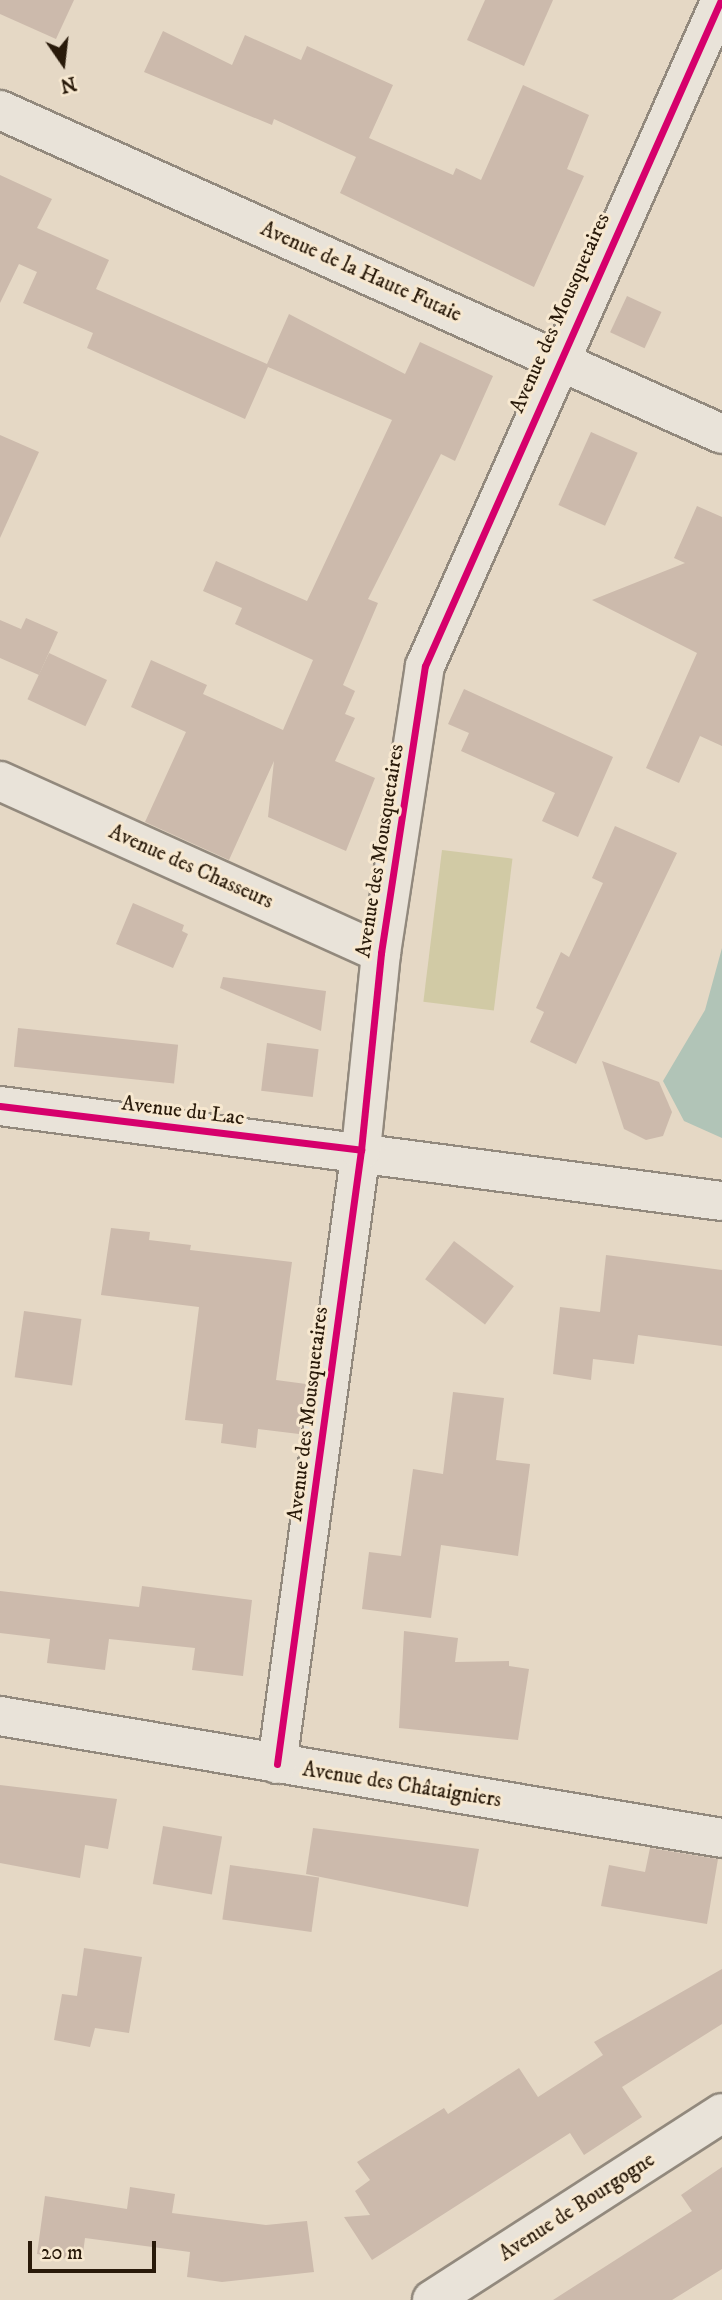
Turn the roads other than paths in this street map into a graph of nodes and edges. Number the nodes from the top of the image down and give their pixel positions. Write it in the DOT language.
graph roads {
  1 [pos="721,0"];
  2 [pos="0,110"];
  3 [pos="557,360"];
  4 [pos="722,434"];
  5 [pos="0,781"];
  6 [pos="381,953"];
  7 [pos="0,1106"];
  8 [pos="361,1150"];
  9 [pos="722,1200"];
  10 [pos="0,1716"];
  11 [pos="277,1764"];
  12 [pos="722,1838"];
  13 [pos="722,2113"];
  14 [pos="432,2300"];
  1 -- 3 [label="street, Avenue des Mousquetaires"];
  2 -- 3 [label="street, Avenue de la Haute Futaie"];
  3 -- 4 [label="street, Avenue de la Haute Futaie"];
  3 -- 6 [label="street, Avenue des Mousquetaires"];
  5 -- 6 [label="street, Avenue des Chasseurs"];
  6 -- 8 [label="street, Avenue des Mousquetaires"];
  7 -- 8 [label="street, Avenue du Lac"];
  8 -- 9 [label="street, Avenue du Lac"];
  8 -- 11 [label="street, Avenue des Mousquetaires"];
  10 -- 11 [label="street, Avenue des Châtaigniers"];
  11 -- 12 [label="street, Avenue des Châtaigniers"];
  13 -- 14 [label="street, Avenue de Bourgogne"];
}
